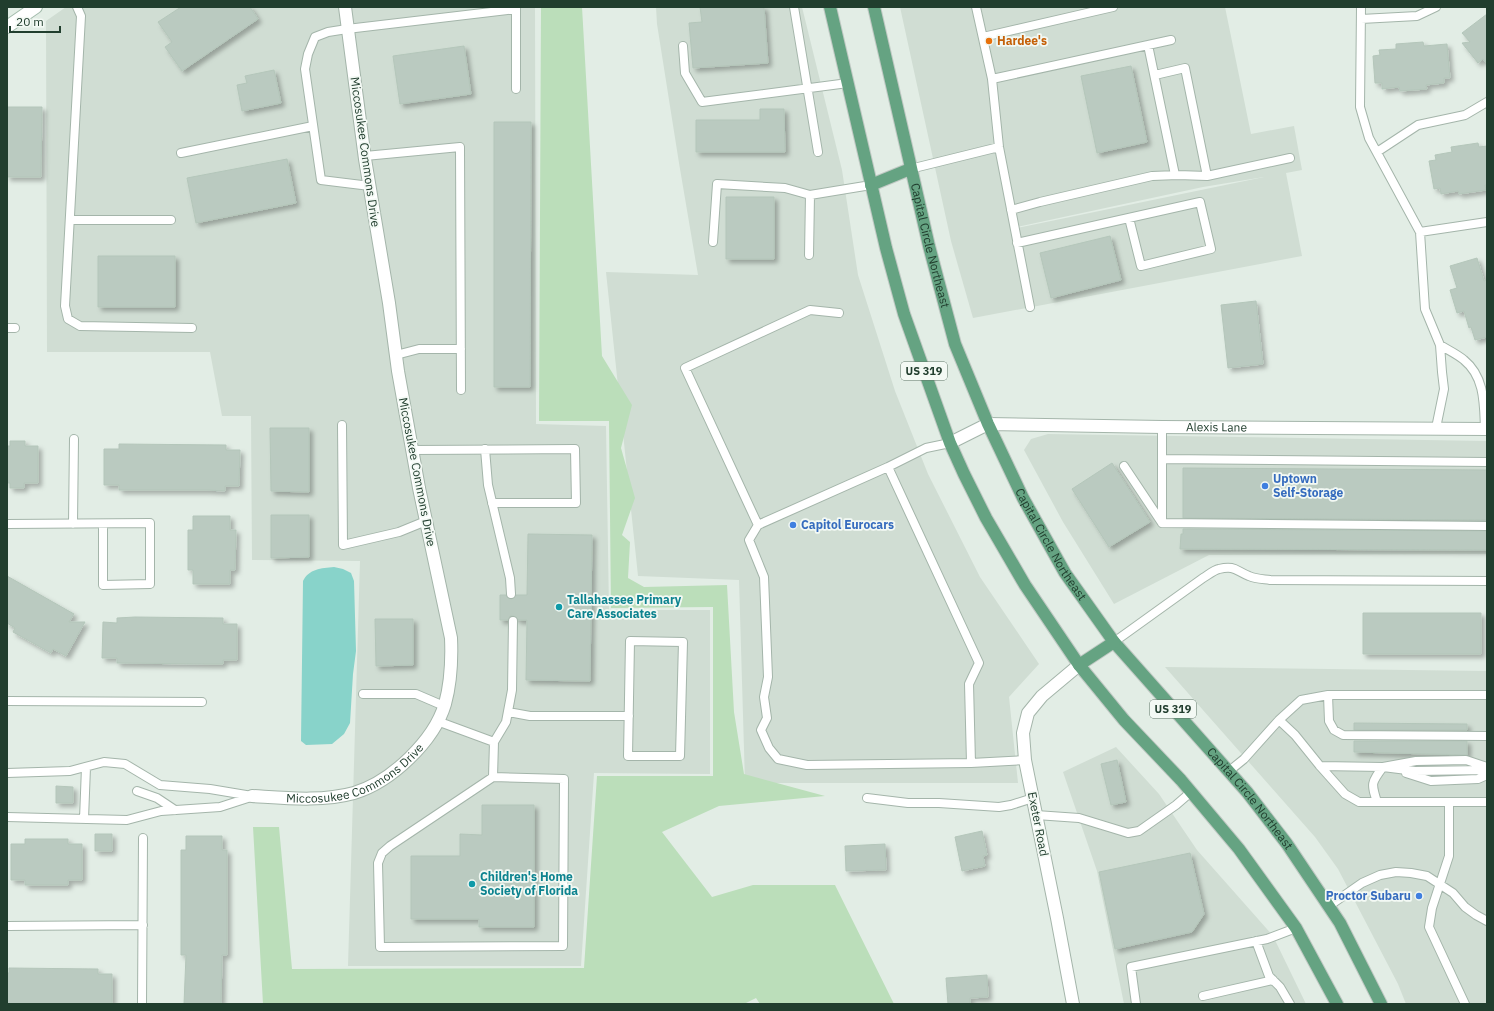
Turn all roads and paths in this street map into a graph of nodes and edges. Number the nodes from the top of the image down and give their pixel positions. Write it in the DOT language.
graph roads {
  1 [pos="36,7"];
  2 [pos="77,7"];
  3 [pos="344,7"];
  4 [pos="794,7"];
  5 [pos="830,7"];
  6 [pos="874,7"];
  7 [pos="976,7"];
  8 [pos="1113,7"];
  9 [pos="1360,7"];
  10 [pos="1436,7"];
  11 [pos="516,8"];
  12 [pos="1097,9"];
  13 [pos="1360,19"];
  14 [pos="7,27"];
  15 [pos="348,29"];
  16 [pos="982,37"];
  17 [pos="1171,40"];
  18 [pos="1148,45"];
  19 [pos="683,46"];
  20 [pos="1155,75"];
  21 [pos="992,79"];
  22 [pos="848,83"];
  23 [pos="808,88"];
  24 [pos="516,89"];
  25 [pos="1487,102"];
  26 [pos="313,126"];
  27 [pos="999,147"];
  28 [pos="818,152"];
  29 [pos="1377,152"];
  30 [pos="181,153"];
  31 [pos="365,156"];
  32 [pos="1290,158"];
  33 [pos="910,169"];
  34 [pos="1175,175"];
  35 [pos="1207,176"];
  36 [pos="871,185"];
  37 [pos="370,186"];
  38 [pos="810,196"];
  39 [pos="1011,210"];
  40 [pos="1129,218"];
  41 [pos="70,220"];
  42 [pos="171,220"];
  43 [pos="1487,222"];
  44 [pos="1420,232"];
  45 [pos="713,242"];
  46 [pos="1017,243"];
  47 [pos="809,255"];
  48 [pos="1030,307"];
  49 [pos="840,312"];
  50 [pos="192,328"];
  51 [pos="1440,345"];
  52 [pos="461,349"];
  53 [pos="396,355"];
  54 [pos="462,390"];
  55 [pos="988,424"];
  56 [pos="342,425"];
  57 [pos="1162,427"];
  58 [pos="1436,428"];
  59 [pos="1486,429"];
  60 [pos="74,438"];
  61 [pos="950,443"];
  62 [pos="485,449"];
  63 [pos="412,450"];
  64 [pos="1162,460"];
  65 [pos="1487,462"];
  66 [pos="1124,466"];
  67 [pos="888,467"];
  68 [pos="492,503"];
  69 [pos="426,521"];
  70 [pos="1162,523"];
  71 [pos="7,524"];
  72 [pos="73,524"];
  73 [pos="103,524"];
  74 [pos="758,525"];
  75 [pos="1487,526"];
  76 [pos="1487,581"];
  77 [pos="511,594"];
  78 [pos="513,621"];
  79 [pos="1114,642"];
  80 [pos="1079,665"];
  81 [pos="363,694"];
  82 [pos="1328,695"];
  83 [pos="1487,695"];
  84 [pos="7,701"];
  85 [pos="202,702"];
  86 [pos="444,706"];
  87 [pos="508,712"];
  88 [pos="629,716"];
  89 [pos="1279,720"];
  90 [pos="437,721"];
  91 [pos="1487,736"];
  92 [pos="494,742"];
  93 [pos="1025,760"];
  94 [pos="971,763"];
  95 [pos="86,766"];
  96 [pos="1320,766"];
  97 [pos="1383,766"];
  98 [pos="1487,767"];
  99 [pos="1487,770"];
  100 [pos="1228,772"];
  101 [pos="7,773"];
  102 [pos="1487,775"];
  103 [pos="493,777"];
  104 [pos="137,791"];
  105 [pos="1191,792"];
  106 [pos="252,796"];
  107 [pos="867,798"];
  108 [pos="1033,798"];
  109 [pos="1377,802"];
  110 [pos="1449,802"];
  111 [pos="1487,802"];
  112 [pos="175,810"];
  113 [pos="1036,815"];
  114 [pos="7,817"];
  115 [pos="84,819"];
  116 [pos="143,838"];
  117 [pos="1439,884"];
  118 [pos="1329,906"];
  119 [pos="1487,921"];
  120 [pos="143,925"];
  121 [pos="7,926"];
  122 [pos="1296,928"];
  123 [pos="1256,941"];
  124 [pos="1273,980"];
  125 [pos="1204,996"];
  126 [pos="142,1004"];
  127 [pos="1073,1004"];
  128 [pos="1136,1004"];
  129 [pos="1290,1004"];
  130 [pos="1337,1004"];
  131 [pos="1381,1004"];
  132 [pos="1465,1004"];
  1 -- 14 [label="street"];
  2 -- 41 [label="lane"];
  3 -- 15 [label="street, Miccosukee Commons Drive"];
  4 -- 23 [label="lane"];
  5 -- 22 [label="main road, US 319"];
  6 -- 33 [label="main road, Capital Circle Northeast / US 319"];
  7 -- 16 [label="lane"];
  8 -- 12 [label="lane"];
  9 -- 13 [label="lane"];
  10 -- 13 [label="lane"];
  11 -- 15 [label="lane"];
  11 -- 24 [label="lane"];
  12 -- 16 [label="lane"];
  13 -- 29 [label="lane"];
  15 -- 26 [label="lane"];
  15 -- 31 [label="street, Miccosukee Commons Drive"];
  16 -- 21 [label="lane"];
  17 -- 18 [label="lane"];
  18 -- 20 [label="lane"];
  18 -- 21 [label="lane"];
  19 -- 23 [label="lane"];
  20 -- 34 [label="lane"];
  20 -- 35 [label="lane"];
  21 -- 27 [label="lane"];
  22 -- 23 [label="lane"];
  22 -- 36 [label="main road, US 319"];
  23 -- 28 [label="lane"];
  25 -- 29 [label="lane"];
  26 -- 30 [label="lane"];
  26 -- 37 [label="lane"];
  27 -- 33 [label="lane"];
  27 -- 39 [label="lane"];
  29 -- 44 [label="lane"];
  31 -- 37 [label="street, Miccosukee Commons Drive"];
  31 -- 52 [label="lane"];
  32 -- 35 [label="lane"];
  33 -- 36 [label="main road"];
  33 -- 55 [label="main road, Capital Circle Northeast / US 319"];
  34 -- 35 [label="lane"];
  34 -- 39 [label="lane"];
  36 -- 38 [label="lane"];
  36 -- 61 [label="main road, US 319"];
  37 -- 53 [label="street, Miccosukee Commons Drive"];
  38 -- 45 [label="lane"];
  38 -- 47 [label="lane"];
  39 -- 46 [label="lane"];
  40 -- 40 [label="lane"];
  40 -- 46 [label="lane"];
  41 -- 42 [label="lane"];
  41 -- 50 [label="lane"];
  43 -- 44 [label="lane"];
  44 -- 51 [label="lane"];
  46 -- 48 [label="lane"];
  49 -- 74 [label="lane"];
  51 -- 58 [label="lane"];
  51 -- 59 [label="lane"];
  52 -- 53 [label="lane"];
  52 -- 54 [label="lane"];
  53 -- 63 [label="street, Miccosukee Commons Drive"];
  55 -- 57 [label="street, Alexis Lane"];
  55 -- 61 [label="street, Alexis Lane"];
  55 -- 79 [label="main road, Capital Circle Northeast / US 319"];
  56 -- 69 [label="lane"];
  57 -- 58 [label="street, Alexis Lane"];
  57 -- 64 [label="lane"];
  58 -- 59 [label="street, Alexis Lane"];
  60 -- 72 [label="lane"];
  61 -- 67 [label="lane"];
  61 -- 80 [label="main road, US 319"];
  62 -- 63 [label="lane"];
  62 -- 68 [label="lane"];
  62 -- 68 [label="lane"];
  63 -- 69 [label="street, Miccosukee Commons Drive"];
  64 -- 65 [label="lane"];
  64 -- 70 [label="lane"];
  66 -- 70 [label="lane"];
  67 -- 74 [label="lane"];
  67 -- 94 [label="lane"];
  68 -- 77 [label="lane"];
  69 -- 86 [label="street, Miccosukee Commons Drive"];
  70 -- 75 [label="lane"];
  71 -- 72 [label="lane"];
  72 -- 73 [label="lane"];
  73 -- 73 [label="lane"];
  74 -- 94 [label="lane"];
  76 -- 79 [label="lane"];
  78 -- 87 [label="lane"];
  79 -- 80 [label="main road"];
  79 -- 100 [label="main road, Capital Circle Northeast / US 319"];
  80 -- 93 [label="street, Exeter Road"];
  80 -- 105 [label="main road, US 319"];
  81 -- 86 [label="lane"];
  82 -- 83 [label="lane"];
  82 -- 89 [label="lane"];
  82 -- 91 [label="lane"];
  84 -- 85 [label="lane"];
  86 -- 90 [label="street, Miccosukee Commons Drive"];
  87 -- 88 [label="lane"];
  87 -- 92 [label="lane"];
  88 -- 88 [label="lane"];
  89 -- 96 [label="lane"];
  89 -- 100 [label="lane"];
  90 -- 92 [label="lane"];
  90 -- 106 [label="street, Miccosukee Commons Drive"];
  92 -- 103 [label="lane"];
  93 -- 94 [label="lane"];
  93 -- 108 [label="street, Exeter Road"];
  95 -- 101 [label="lane"];
  95 -- 106 [label="lane"];
  95 -- 115 [label="lane"];
  96 -- 97 [label="lane"];
  96 -- 109 [label="lane"];
  97 -- 98 [label="lane"];
  97 -- 99 [label="lane"];
  97 -- 102 [label="lane"];
  97 -- 109 [label="lane"];
  100 -- 118 [label="main road, Capital Circle Northeast / US 319"];
  103 -- 103 [label="lane"];
  104 -- 112 [label="lane"];
  105 -- 113 [label="lane"];
  105 -- 122 [label="main road, US 319"];
  106 -- 112 [label="lane"];
  107 -- 108 [label="lane"];
  108 -- 113 [label="street, Exeter Road"];
  109 -- 110 [label="lane"];
  110 -- 111 [label="lane"];
  110 -- 117 [label="lane"];
  112 -- 115 [label="lane"];
  113 -- 127 [label="street, Exeter Road"];
  114 -- 115 [label="lane"];
  116 -- 120 [label="lane"];
  117 -- 118 [label="lane"];
  117 -- 119 [label="lane"];
  117 -- 132 [label="lane"];
  118 -- 131 [label="main road, Capital Circle Northeast / US 319"];
  120 -- 121 [label="lane"];
  120 -- 126 [label="lane"];
  122 -- 123 [label="lane"];
  122 -- 130 [label="main road, US 319"];
  123 -- 124 [label="lane"];
  123 -- 128 [label="lane"];
  124 -- 125 [label="lane"];
  124 -- 129 [label="lane"];
}
